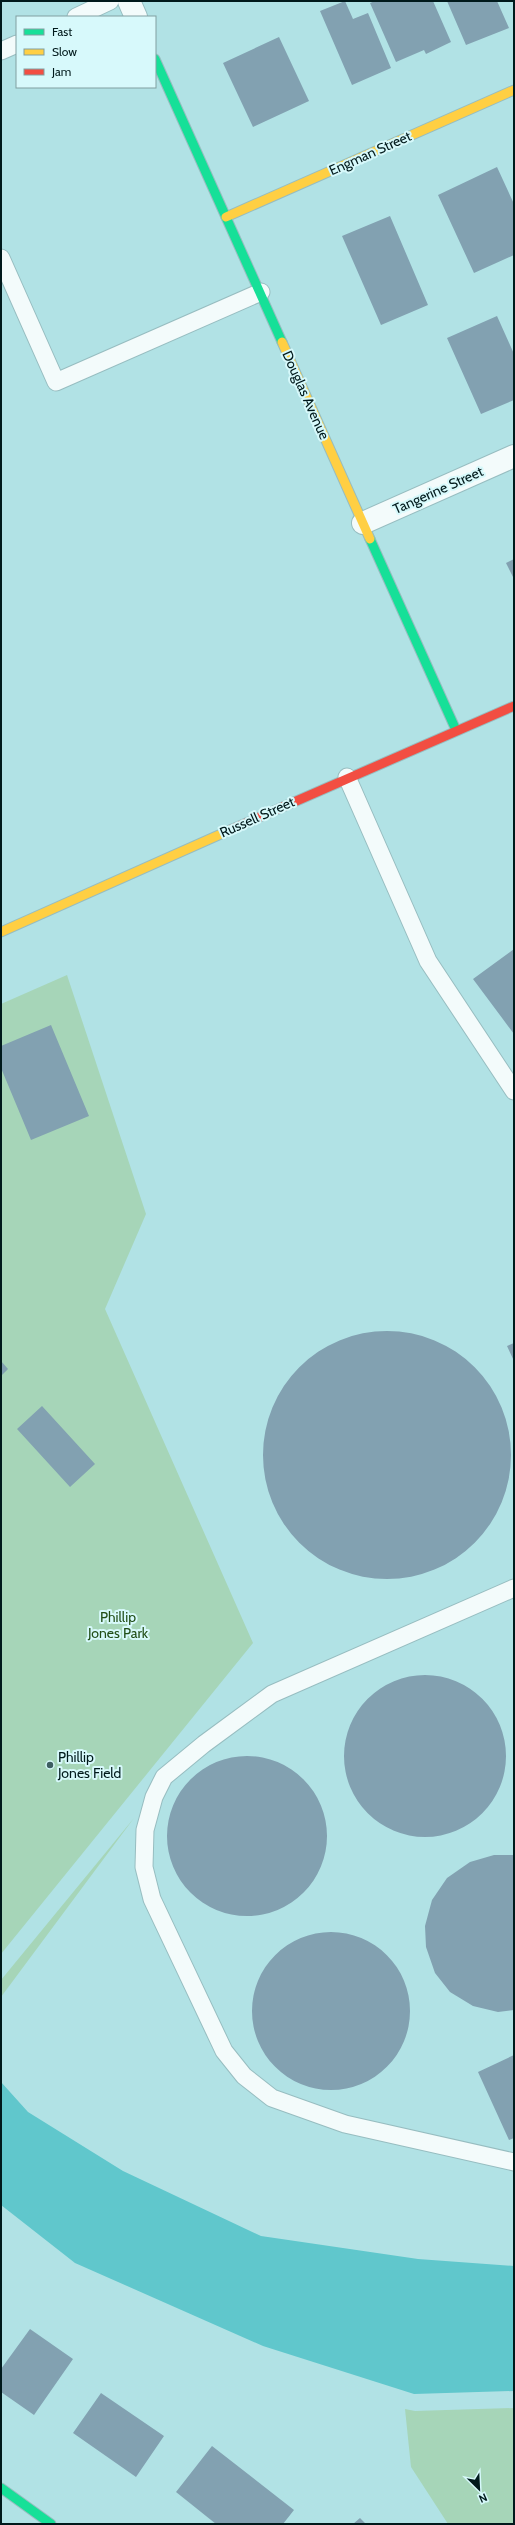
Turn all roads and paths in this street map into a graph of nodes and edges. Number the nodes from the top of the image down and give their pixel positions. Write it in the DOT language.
graph roads {
  1 [pos="110,1"];
  2 [pos="128,1"];
  3 [pos="78,16"];
  4 [pos="136,16"];
  5 [pos="16,44"];
  6 [pos="1,51"];
  7 [pos="156,62"];
  8 [pos="514,90"];
  9 [pos="226,217"];
  10 [pos="1,258"];
  11 [pos="261,292"];
  12 [pos="514,456"];
  13 [pos="363,523"];
  14 [pos="514,706"];
  15 [pos="456,730"];
  16 [pos="347,777"];
  17 [pos="1,932"];
  18 [pos="514,1092"];
  19 [pos="514,1588"];
  20 [pos="514,2162"];
  21 [pos="1,2488"];
  22 [pos="51,2524"];
  1 -- 3 [label="lane"];
  2 -- 4 [label="street"];
  5 -- 6 [label="lane"];
  7 -- 9 [label="street, Douglas Avenue"];
  8 -- 9 [label="street, Engman Street"];
  9 -- 11 [label="street, Douglas Avenue"];
  10 -- 11 [label="lane"];
  11 -- 13 [label="street, Douglas Avenue"];
  12 -- 13 [label="street, Tangerine Street"];
  13 -- 15 [label="street, Douglas Avenue"];
  14 -- 15 [label="street, Russell Street"];
  15 -- 16 [label="street, Russell Street"];
  16 -- 17 [label="street, Russell Street"];
  16 -- 18 [label="lane"];
  19 -- 20 [label="lane"];
  21 -- 22 [label="street"];
}
